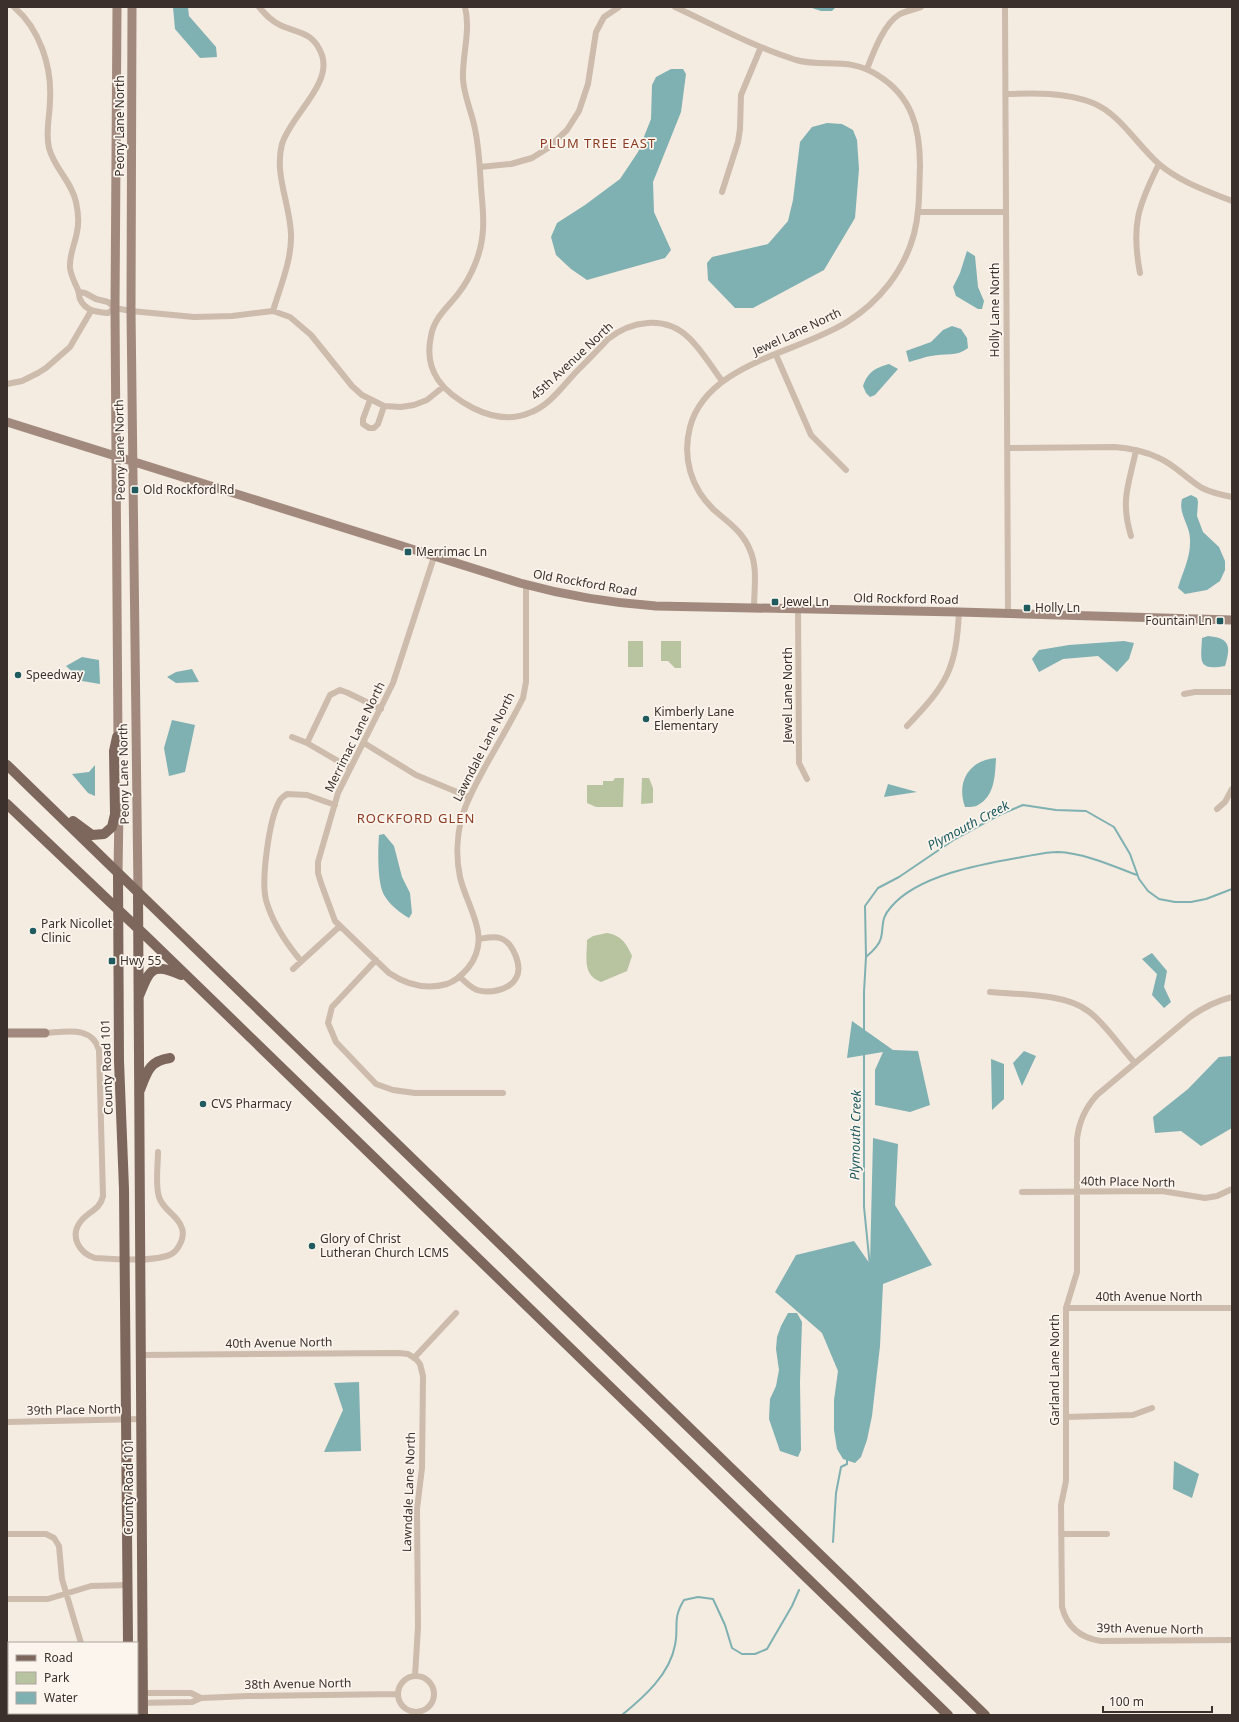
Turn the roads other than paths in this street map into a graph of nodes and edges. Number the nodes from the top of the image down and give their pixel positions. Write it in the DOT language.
graph roads {
  1 [pos="14,7"];
  2 [pos="117,7"];
  3 [pos="132,7"];
  4 [pos="259,7"];
  5 [pos="465,7"];
  6 [pos="619,7"];
  7 [pos="675,7"];
  8 [pos="921,7"];
  9 [pos="1005,7"];
  10 [pos="761,47"];
  11 [pos="866,69"];
  12 [pos="1006,94"];
  13 [pos="1159,164"];
  14 [pos="480,167"];
  15 [pos="722,192"];
  16 [pos="1232,201"];
  17 [pos="918,212"];
  18 [pos="1006,212"];
  19 [pos="1140,273"];
  20 [pos="79,292"];
  21 [pos="115,308"];
  22 [pos="91,311"];
  23 [pos="131,311"];
  24 [pos="274,311"];
  25 [pos="776,354"];
  26 [pos="722,381"];
  27 [pos="7,384"];
  28 [pos="443,387"];
  29 [pos="370,400"];
  30 [pos="384,406"];
  31 [pos="7,422"];
  32 [pos="1007,448"];
  33 [pos="1136,450"];
  34 [pos="117,457"];
  35 [pos="132,462"];
  36 [pos="846,470"];
  37 [pos="1232,497"];
  38 [pos="1131,536"];
  39 [pos="434,556"];
  40 [pos="526,585"];
  41 [pos="754,608"];
  42 [pos="798,610"];
  43 [pos="959,612"];
  44 [pos="1008,613"];
  45 [pos="1232,620"];
  46 [pos="1232,692"];
  47 [pos="1184,694"];
  48 [pos="381,709"];
  49 [pos="907,726"];
  50 [pos="117,737"];
  51 [pos="292,737"];
  52 [pos="307,743"];
  53 [pos="364,743"];
  54 [pos="350,768"];
  55 [pos="10,769"];
  56 [pos="807,779"];
  57 [pos="1232,789"];
  58 [pos="469,798"];
  59 [pos="7,804"];
  60 [pos="334,805"];
  61 [pos="1217,809"];
  62 [pos="118,874"];
  63 [pos="138,892"];
  64 [pos="118,910"];
  65 [pos="340,926"];
  66 [pos="137,928"];
  67 [pos="479,939"];
  68 [pos="376,960"];
  69 [pos="300,961"];
  70 [pos="293,969"];
  71 [pos="460,977"];
  72 [pos="189,979"];
  73 [pos="990,992"];
  74 [pos="1232,997"];
  75 [pos="137,1002"];
  76 [pos="7,1033"];
  77 [pos="45,1033"];
  78 [pos="170,1058"];
  79 [pos="1135,1063"];
  80 [pos="503,1093"];
  81 [pos="138,1094"];
  82 [pos="158,1152"];
  83 [pos="1232,1189"];
  84 [pos="1022,1192"];
  85 [pos="1077,1192"];
  86 [pos="125,1259"];
  87 [pos="140,1259"];
  88 [pos="1066,1308"];
  89 [pos="1232,1308"];
  90 [pos="456,1313"];
  91 [pos="140,1355"];
  92 [pos="415,1359"];
  93 [pos="1152,1408"];
  94 [pos="1066,1417"];
  95 [pos="141,1419"];
  96 [pos="126,1420"];
  97 [pos="7,1422"];
  98 [pos="7,1534"];
  99 [pos="1061,1534"];
  100 [pos="1107,1534"];
  101 [pos="128,1585"];
  102 [pos="66,1594"];
  103 [pos="7,1599"];
  104 [pos="1072,1628"];
  105 [pos="1232,1640"];
  106 [pos="81,1642"];
  107 [pos="128,1642"];
  108 [pos="415,1676"];
  109 [pos="140,1693"];
  110 [pos="396,1694"];
  111 [pos="201,1698"];
  112 [pos="140,1703"];
  113 [pos="418,1714"];
  114 [pos="143,1715"];
  115 [pos="948,1715"];
  116 [pos="985,1715"];
  1 -- 20 [label="street"];
  2 -- 21 [label="main road, Peony Lane North"];
  3 -- 23 [label="main road, Peony Lane North"];
  4 -- 24 [label="street"];
  5 -- 14 [label="street"];
  6 -- 14 [label="street"];
  7 -- 10 [label="street, Jewel Lane North"];
  8 -- 11 [label="street"];
  9 -- 12 [label="street, Holly Lane North"];
  10 -- 11 [label="street, Jewel Lane North"];
  10 -- 15 [label="street"];
  11 -- 17 [label="street, Jewel Lane North"];
  12 -- 13 [label="street"];
  12 -- 18 [label="street, Holly Lane North"];
  13 -- 16 [label="street"];
  13 -- 19 [label="street"];
  14 -- 28 [label="street"];
  17 -- 18 [label="street"];
  17 -- 25 [label="street, Jewel Lane North"];
  18 -- 32 [label="street, Holly Lane North"];
  20 -- 21 [label="street"];
  20 -- 22 [label="street"];
  21 -- 22 [label="street"];
  21 -- 23 [label="street"];
  21 -- 34 [label="main road, Peony Lane North"];
  22 -- 27 [label="street"];
  23 -- 24 [label="street"];
  23 -- 35 [label="main road, Peony Lane North"];
  24 -- 29 [label="street"];
  25 -- 26 [label="street, Jewel Lane North"];
  25 -- 36 [label="street"];
  26 -- 28 [label="street, 45th Avenue North"];
  26 -- 41 [label="street, Jewel Lane North"];
  28 -- 30 [label="street"];
  29 -- 30 [label="street"];
  29 -- 30 [label="street"];
  31 -- 34 [label="main road, Old Rockford Road"];
  32 -- 33 [label="street"];
  32 -- 44 [label="street, Holly Lane North"];
  33 -- 37 [label="street"];
  33 -- 38 [label="street"];
  34 -- 35 [label="main road, Old Rockford Road"];
  34 -- 50 [label="main road, Peony Lane North"];
  35 -- 39 [label="main road, Old Rockford Road"];
  35 -- 63 [label="main road, Peony Lane North"];
  39 -- 40 [label="main road, Old Rockford Road"];
  39 -- 48 [label="street, Merrimac Lane North"];
  40 -- 41 [label="main road, Old Rockford Road"];
  40 -- 58 [label="street, Lawndale Lane North"];
  41 -- 42 [label="main road, Old Rockford Road"];
  42 -- 43 [label="main road, Old Rockford Road"];
  42 -- 56 [label="street, Jewel Lane North"];
  43 -- 44 [label="main road, Old Rockford Road"];
  43 -- 49 [label="street"];
  44 -- 45 [label="main road, Old Rockford Road"];
  46 -- 47 [label="street"];
  48 -- 52 [label="street"];
  48 -- 53 [label="street, Merrimac Lane North"];
  50 -- 55 [label="main road"];
  50 -- 62 [label="main road, Peony Lane North"];
  51 -- 52 [label="street"];
  52 -- 54 [label="street"];
  53 -- 54 [label="street, Merrimac Lane North"];
  53 -- 58 [label="street"];
  54 -- 60 [label="street, Merrimac Lane North"];
  55 -- 62 [label="main road"];
  57 -- 61 [label="street"];
  58 -- 67 [label="street, Lawndale Lane North"];
  59 -- 64 [label="main road"];
  60 -- 65 [label="street, Merrimac Lane North"];
  60 -- 69 [label="street"];
  62 -- 63 [label="main road"];
  62 -- 64 [label="main road, County Road 101"];
  63 -- 66 [label="main road, County Road 101"];
  63 -- 116 [label="main road"];
  64 -- 66 [label="main road"];
  64 -- 86 [label="main road, County Road 101"];
  65 -- 68 [label="street, Merrimac Lane North"];
  65 -- 69 [label="street"];
  66 -- 72 [label="main road"];
  66 -- 75 [label="main road, County Road 101"];
  67 -- 71 [label="street, Lawndale Lane North"];
  67 -- 71 [label="street"];
  68 -- 71 [label="street, Lawndale Lane North"];
  68 -- 80 [label="street"];
  69 -- 70 [label="street"];
  72 -- 75 [label="main road"];
  72 -- 115 [label="main road"];
  73 -- 79 [label="street"];
  74 -- 79 [label="street, Garland Lane North"];
  75 -- 81 [label="main road, County Road 101"];
  76 -- 77 [label="main road"];
  77 -- 86 [label="street, County Road 101"];
  78 -- 81 [label="main road"];
  79 -- 85 [label="street, Garland Lane North"];
  81 -- 87 [label="main road, County Road 101"];
  82 -- 87 [label="street, County Road 101"];
  83 -- 85 [label="street, 40th Place North"];
  84 -- 85 [label="street, 40th Place North"];
  85 -- 88 [label="street, Garland Lane North"];
  86 -- 87 [label="street, County Road 101"];
  86 -- 96 [label="main road, County Road 101"];
  87 -- 91 [label="main road, County Road 101"];
  88 -- 89 [label="street, 40th Avenue North"];
  88 -- 94 [label="street, Garland Lane North"];
  90 -- 92 [label="street"];
  91 -- 92 [label="street, 40th Avenue North"];
  91 -- 95 [label="main road, County Road 101"];
  92 -- 108 [label="street, Lawndale Lane North"];
  93 -- 94 [label="street"];
  94 -- 99 [label="street, Garland Lane North"];
  95 -- 96 [label="street, 39th Place North"];
  95 -- 109 [label="main road, County Road 101"];
  96 -- 97 [label="street, 39th Place North"];
  96 -- 101 [label="main road, County Road 101"];
  98 -- 102 [label="street"];
  99 -- 100 [label="street"];
  99 -- 104 [label="street, Garland Lane North"];
  101 -- 102 [label="street"];
  101 -- 107 [label="main road, County Road 101"];
  102 -- 103 [label="street"];
  102 -- 106 [label="street"];
  104 -- 105 [label="street, 39th Avenue North"];
  108 -- 110 [label="street"];
  108 -- 113 [label="street"];
  109 -- 111 [label="street, 38th Avenue North"];
  109 -- 112 [label="main road, County Road 101"];
  110 -- 111 [label="street, 38th Avenue North"];
  110 -- 113 [label="street"];
  111 -- 112 [label="street, 38th Avenue North"];
  112 -- 114 [label="main road, County Road 101"];
}
